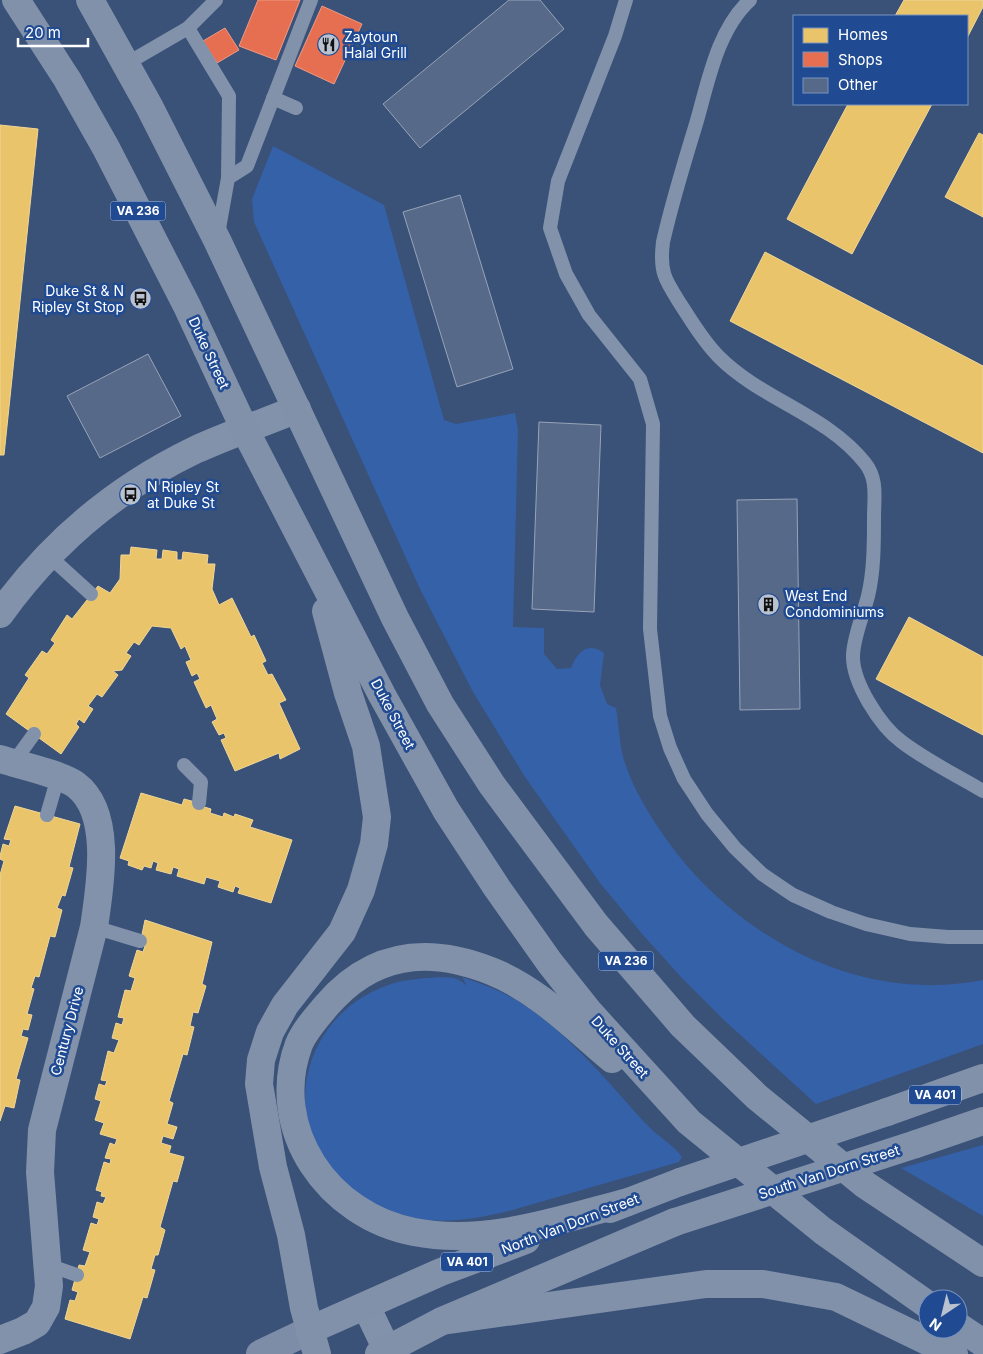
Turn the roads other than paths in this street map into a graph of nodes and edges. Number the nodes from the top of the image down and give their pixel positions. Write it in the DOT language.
graph roads {
  1 [pos="16,0"];
  2 [pos="90,0"];
  3 [pos="311,0"];
  4 [pos="626,0"];
  5 [pos="750,0"];
  6 [pos="217,1"];
  7 [pos="188,28"];
  8 [pos="126,64"];
  9 [pos="273,98"];
  10 [pos="296,108"];
  11 [pos="228,178"];
  12 [pos="217,240"];
  13 [pos="297,410"];
  14 [pos="246,430"];
  15 [pos="309,552"];
  16 [pos="48,555"];
  17 [pos="91,594"];
  18 [pos="0,614"];
  19 [pos="34,734"];
  20 [pos="6,761"];
  21 [pos="184,766"];
  22 [pos="58,777"];
  23 [pos="983,791"];
  24 [pos="199,803"];
  25 [pos="47,815"];
  26 [pos="94,927"];
  27 [pos="983,936"];
  28 [pos="140,941"];
  29 [pos="983,1078"];
  30 [pos="983,1121"];
  31 [pos="689,1122"];
  32 [pos="628,1202"];
  33 [pos="936,1234"];
  34 [pos="983,1256"];
  35 [pos="983,1263"];
  36 [pos="48,1265"];
  37 [pos="76,1275"];
  38 [pos="918,1298"];
  39 [pos="366,1306"];
  40 [pos="442,1321"];
  41 [pos="968,1333"];
  42 [pos="0,1340"];
  43 [pos="314,1342"];
  44 [pos="983,1343"];
  45 [pos="385,1353"];
  46 [pos="260,1354"];
  47 [pos="954,1354"];
  1 -- 14 [label="main road, Duke Street / VA 236"];
  2 -- 8 [label="main road, VA 236"];
  3 -- 9 [label="lane"];
  4 -- 27 [label="lane"];
  5 -- 23 [label="lane"];
  6 -- 7 [label="lane"];
  7 -- 8 [label="lane"];
  7 -- 11 [label="lane"];
  8 -- 12 [label="main road, VA 236"];
  9 -- 10 [label="lane"];
  9 -- 11 [label="lane"];
  11 -- 12 [label="lane"];
  12 -- 13 [label="main road, VA 236"];
  13 -- 14 [label="street"];
  13 -- 33 [label="main road, VA 236"];
  14 -- 15 [label="main road, Duke Street / VA 236"];
  14 -- 16 [label="street"];
  15 -- 31 [label="main road, Duke Street / VA 236"];
  15 -- 43 [label="main road"];
  16 -- 17 [label="lane"];
  16 -- 18 [label="street"];
  19 -- 20 [label="lane"];
  20 -- 22 [label="street, Century Drive"];
  21 -- 24 [label="lane"];
  22 -- 25 [label="lane"];
  22 -- 26 [label="street, Century Drive"];
  26 -- 28 [label="lane"];
  26 -- 36 [label="street, Century Drive"];
  29 -- 32 [label="main road, North Van Dorn Street / VA 401, bridge"];
  30 -- 40 [label="main road, South Van Dorn Street, bridge"];
  31 -- 32 [label="main road"];
  31 -- 38 [label="main road, Duke Street / VA 236"];
  32 -- 39 [label="main road, North Van Dorn Street / VA 401"];
  33 -- 34 [label="main road"];
  33 -- 35 [label="main road, VA 236"];
  36 -- 37 [label="lane"];
  36 -- 42 [label="street, Century Drive"];
  39 -- 43 [label="main road, North Van Dorn Street / VA 401"];
  39 -- 45 [label="street"];
  40 -- 45 [label="main road"];
  40 -- 47 [label="main road"];
  41 -- 44 [label="main road"];
  43 -- 46 [label="main road, North Van Dorn Street / VA 401"];
}
